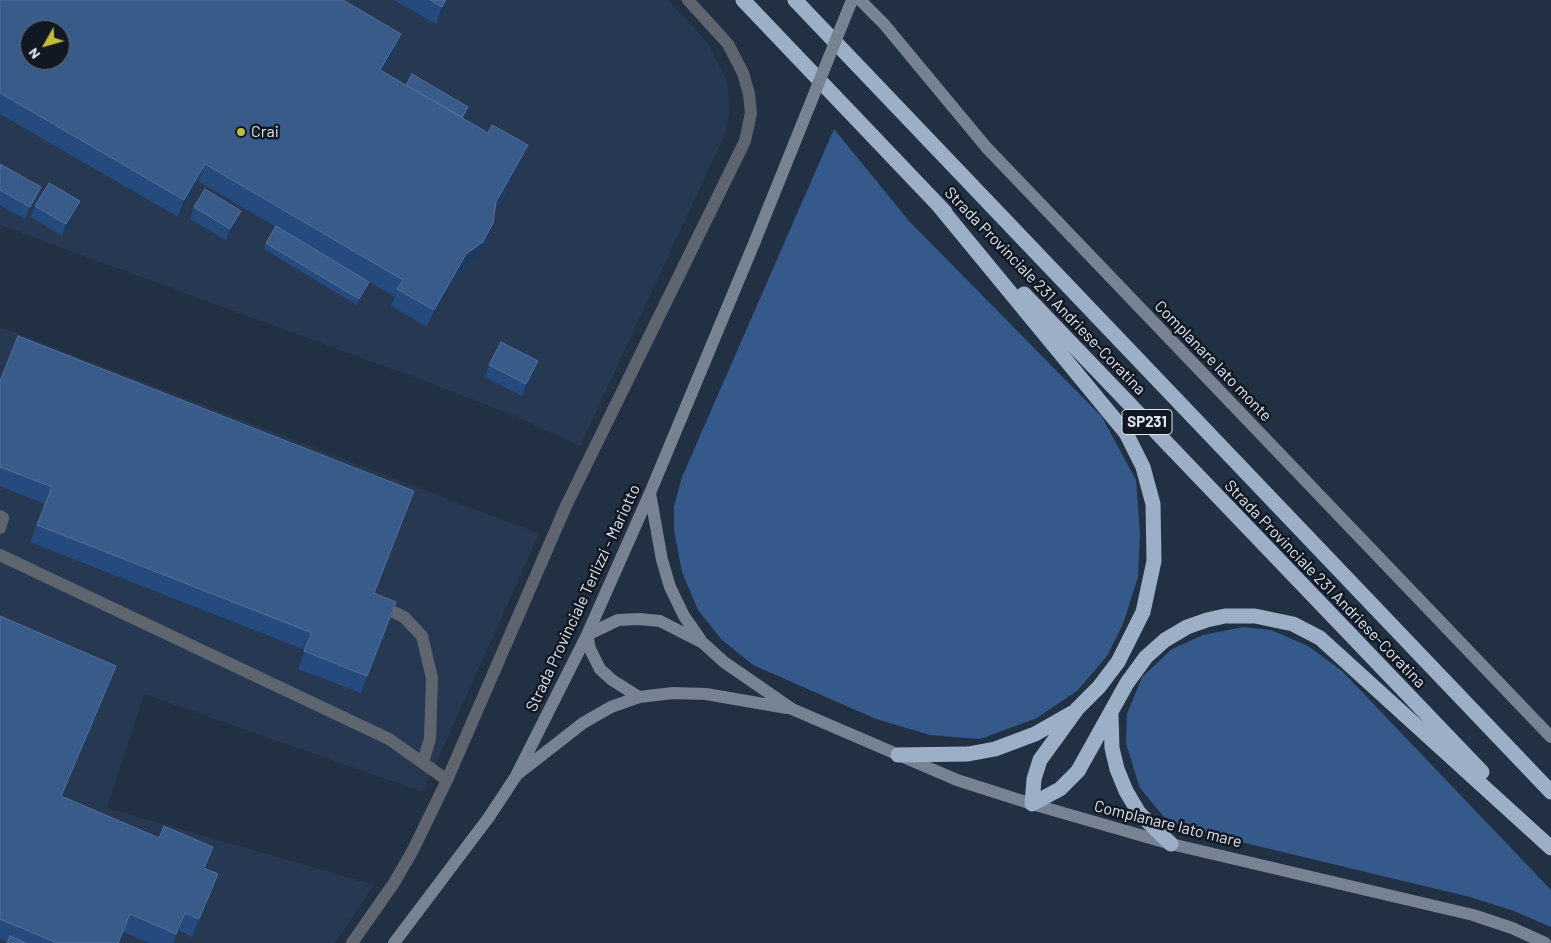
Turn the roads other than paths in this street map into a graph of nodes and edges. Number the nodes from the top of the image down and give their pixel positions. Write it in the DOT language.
graph roads {
  1 [pos="688,0"];
  2 [pos="743,0"];
  3 [pos="795,0"];
  4 [pos="852,0"];
  5 [pos="860,0"];
  6 [pos="940,206"];
  7 [pos="650,493"];
  8 [pos="0,516"];
  9 [pos="0,528"];
  10 [pos="0,555"];
  11 [pos="371,602"];
  12 [pos="587,635"];
  13 [pos="703,643"];
  14 [pos="640,696"];
  15 [pos="792,709"];
  16 [pos="1077,709"];
  17 [pos="1112,711"];
  18 [pos="1551,737"];
  19 [pos="898,755"];
  20 [pos="423,762"];
  21 [pos="516,776"];
  22 [pos="447,780"];
  23 [pos="1551,792"];
  24 [pos="1032,804"];
  25 [pos="1171,844"];
  26 [pos="1551,846"];
  27 [pos="352,943"];
  28 [pos="394,943"];
  29 [pos="1545,943"];
  1 -- 22 [label="street"];
  2 -- 6 [label="highway, Strada Provinciale 231 Andriese-Coratina / SP231"];
  3 -- 23 [label="highway, Strada Provinciale 231 Andriese-Coratina / SP231"];
  4 -- 7 [label="street, Strada Provinciale Terlizzi - Mariotto, bridge"];
  5 -- 18 [label="street, Complanare lato monte"];
  6 -- 16 [label="highway, SP231"];
  6 -- 26 [label="highway, Strada Provinciale 231 Andriese-Coratina / SP231"];
  7 -- 12 [label="street, Strada Provinciale Terlizzi - Mariotto"];
  7 -- 13 [label="street"];
  8 -- 9 [label="street"];
  10 -- 20 [label="street"];
  11 -- 20 [label="street"];
  12 -- 13 [label="street"];
  12 -- 14 [label="street"];
  12 -- 21 [label="street, Strada Provinciale Terlizzi - Mariotto"];
  13 -- 15 [label="street"];
  14 -- 15 [label="street"];
  14 -- 21 [label="street"];
  15 -- 19 [label="street, Complanare lato mare"];
  16 -- 19 [label="highway, SP231"];
  16 -- 24 [label="highway, SP231"];
  17 -- 24 [label="highway, SP231"];
  17 -- 25 [label="highway, SP231"];
  17 -- 26 [label="highway, SP231"];
  19 -- 24 [label="street, Complanare lato mare"];
  20 -- 22 [label="street"];
  21 -- 28 [label="street, Strada Provinciale Terlizzi - Mariotto"];
  22 -- 27 [label="street"];
  24 -- 25 [label="street, Complanare lato mare"];
  25 -- 29 [label="street, Complanare lato mare"];
}
